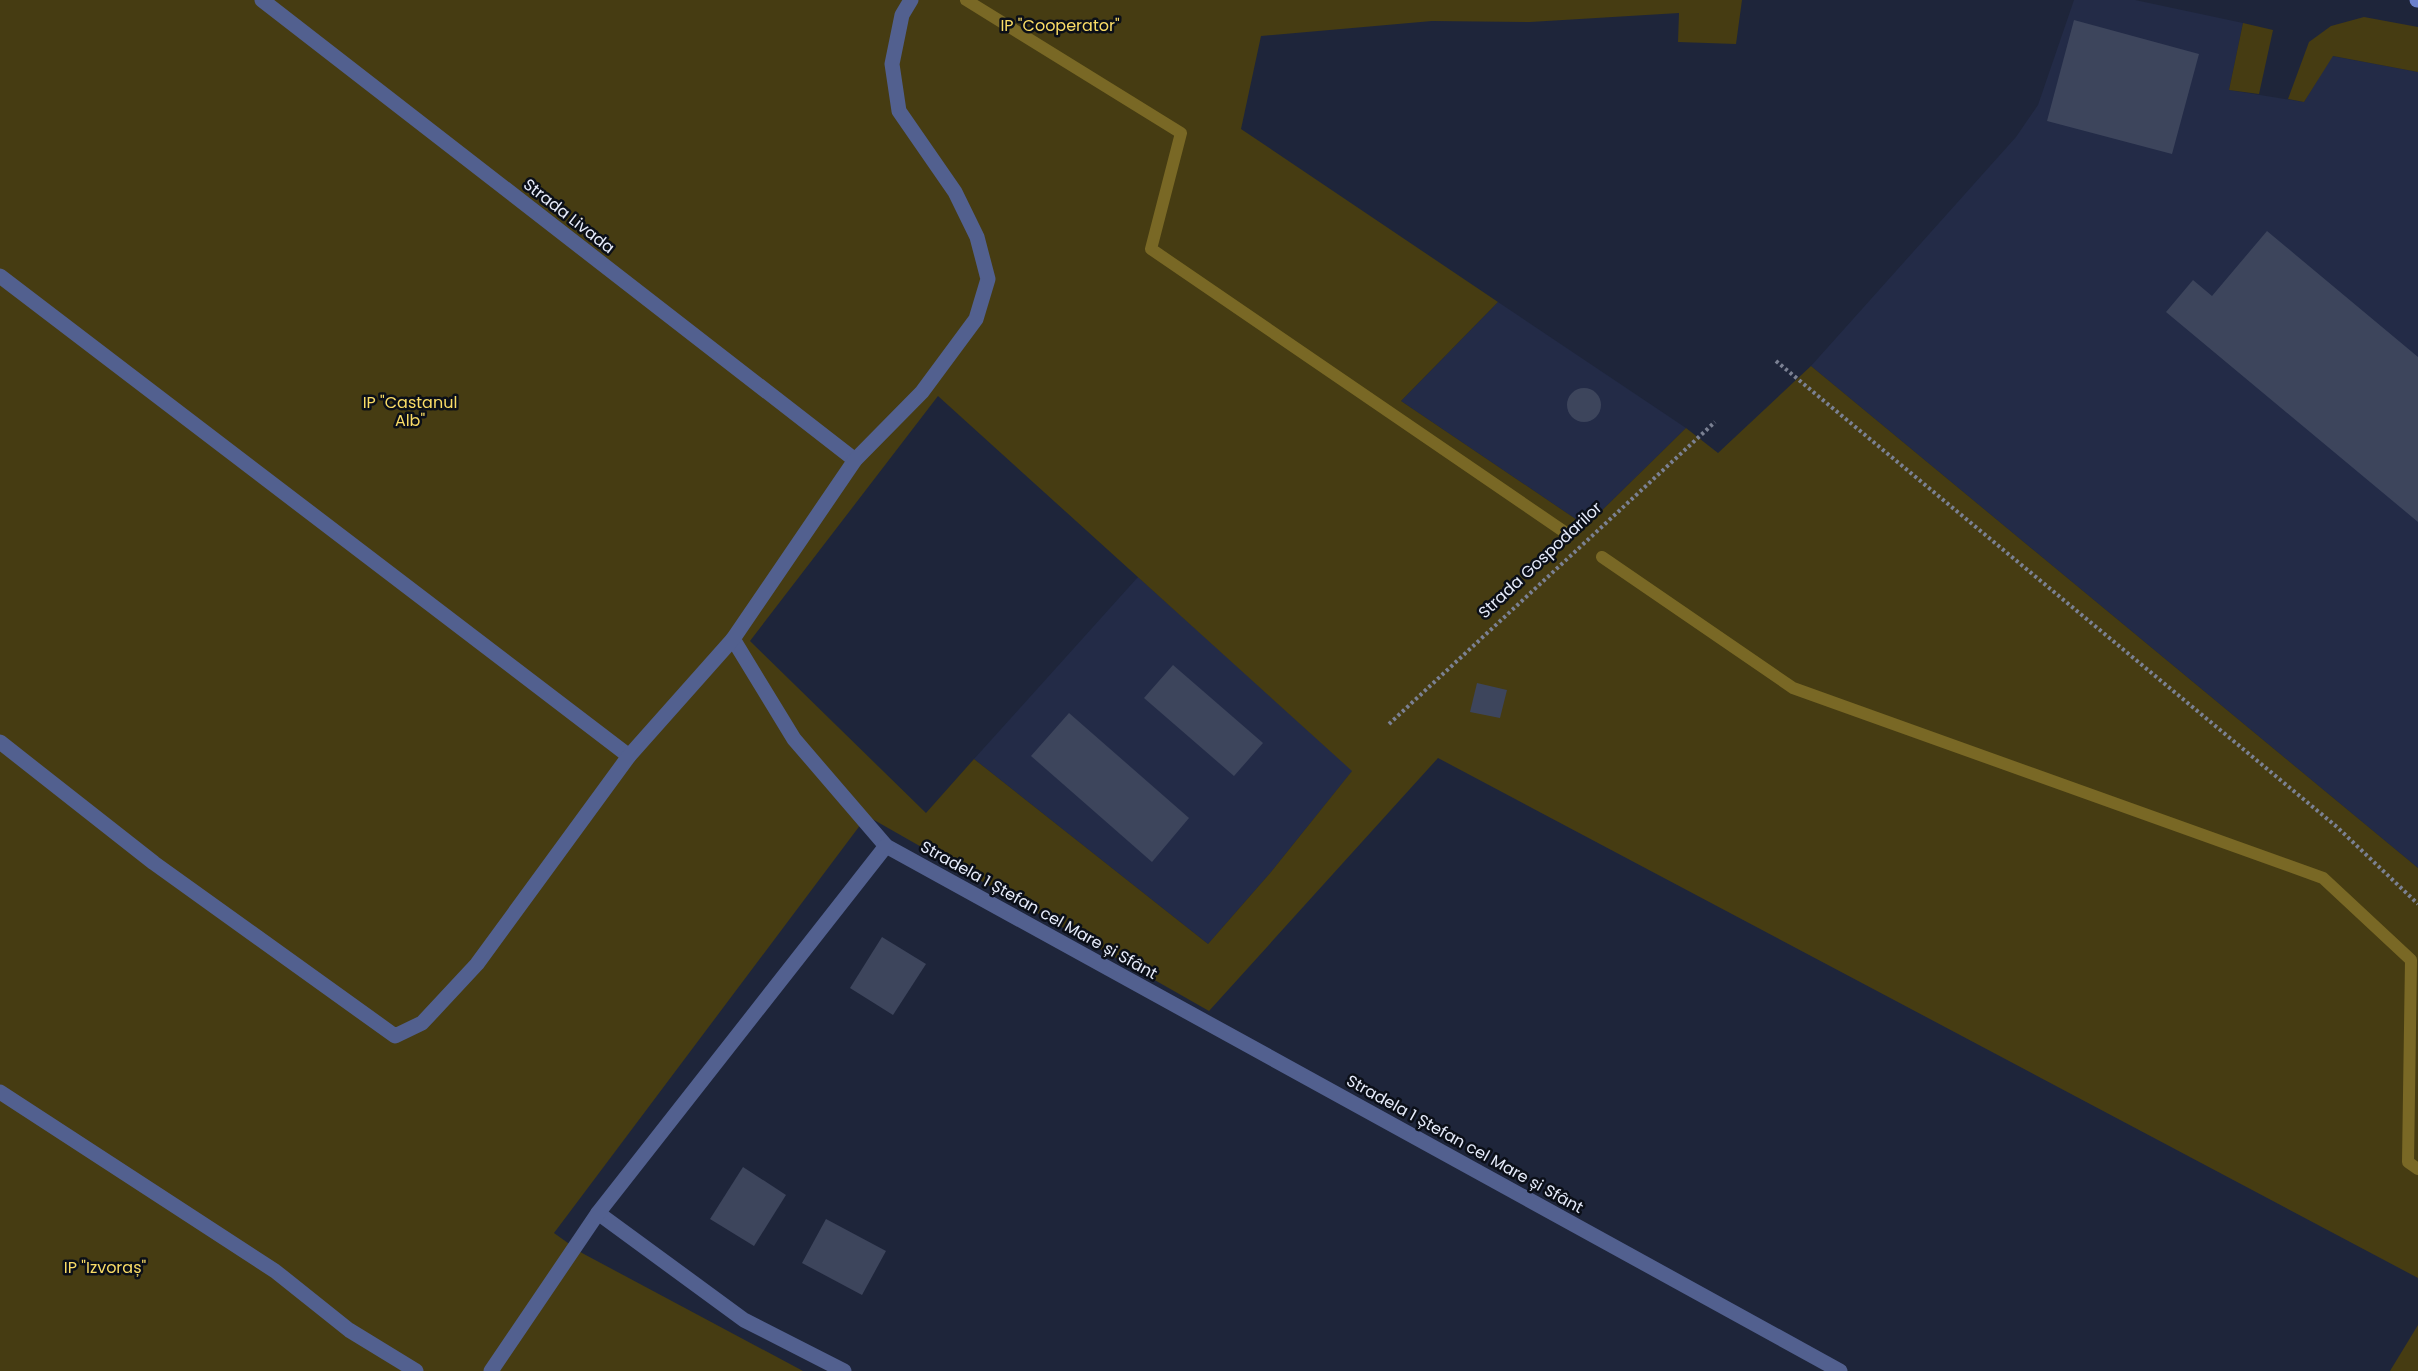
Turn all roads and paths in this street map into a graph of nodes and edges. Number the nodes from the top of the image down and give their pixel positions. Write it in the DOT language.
graph roads {
  1 [pos="262,0"];
  2 [pos="911,0"];
  3 [pos="0,276"];
  4 [pos="1776,361"];
  5 [pos="1715,422"];
  6 [pos="855,460"];
  7 [pos="733,639"];
  8 [pos="1389,724"];
  9 [pos="0,742"];
  10 [pos="628,756"];
  11 [pos="886,846"];
  12 [pos="2418,904"];
  13 [pos="0,1092"];
  14 [pos="598,1213"];
  15 [pos="416,1371"];
  16 [pos="490,1371"];
  17 [pos="843,1371"];
  18 [pos="1840,1371"];
  1 -- 6 [label="street, Strada Livada"];
  2 -- 6 [label="street"];
  3 -- 10 [label="street"];
  4 -- 12 [label="path"];
  5 -- 8 [label="path, Strada Gospodarilor"];
  6 -- 7 [label="street"];
  7 -- 10 [label="street"];
  7 -- 11 [label="street"];
  9 -- 10 [label="street"];
  11 -- 14 [label="street"];
  11 -- 18 [label="street, Stradela 1 Ștefan cel Mare și Sfânt"];
  13 -- 15 [label="street"];
  14 -- 16 [label="street"];
  14 -- 17 [label="street"];
}
